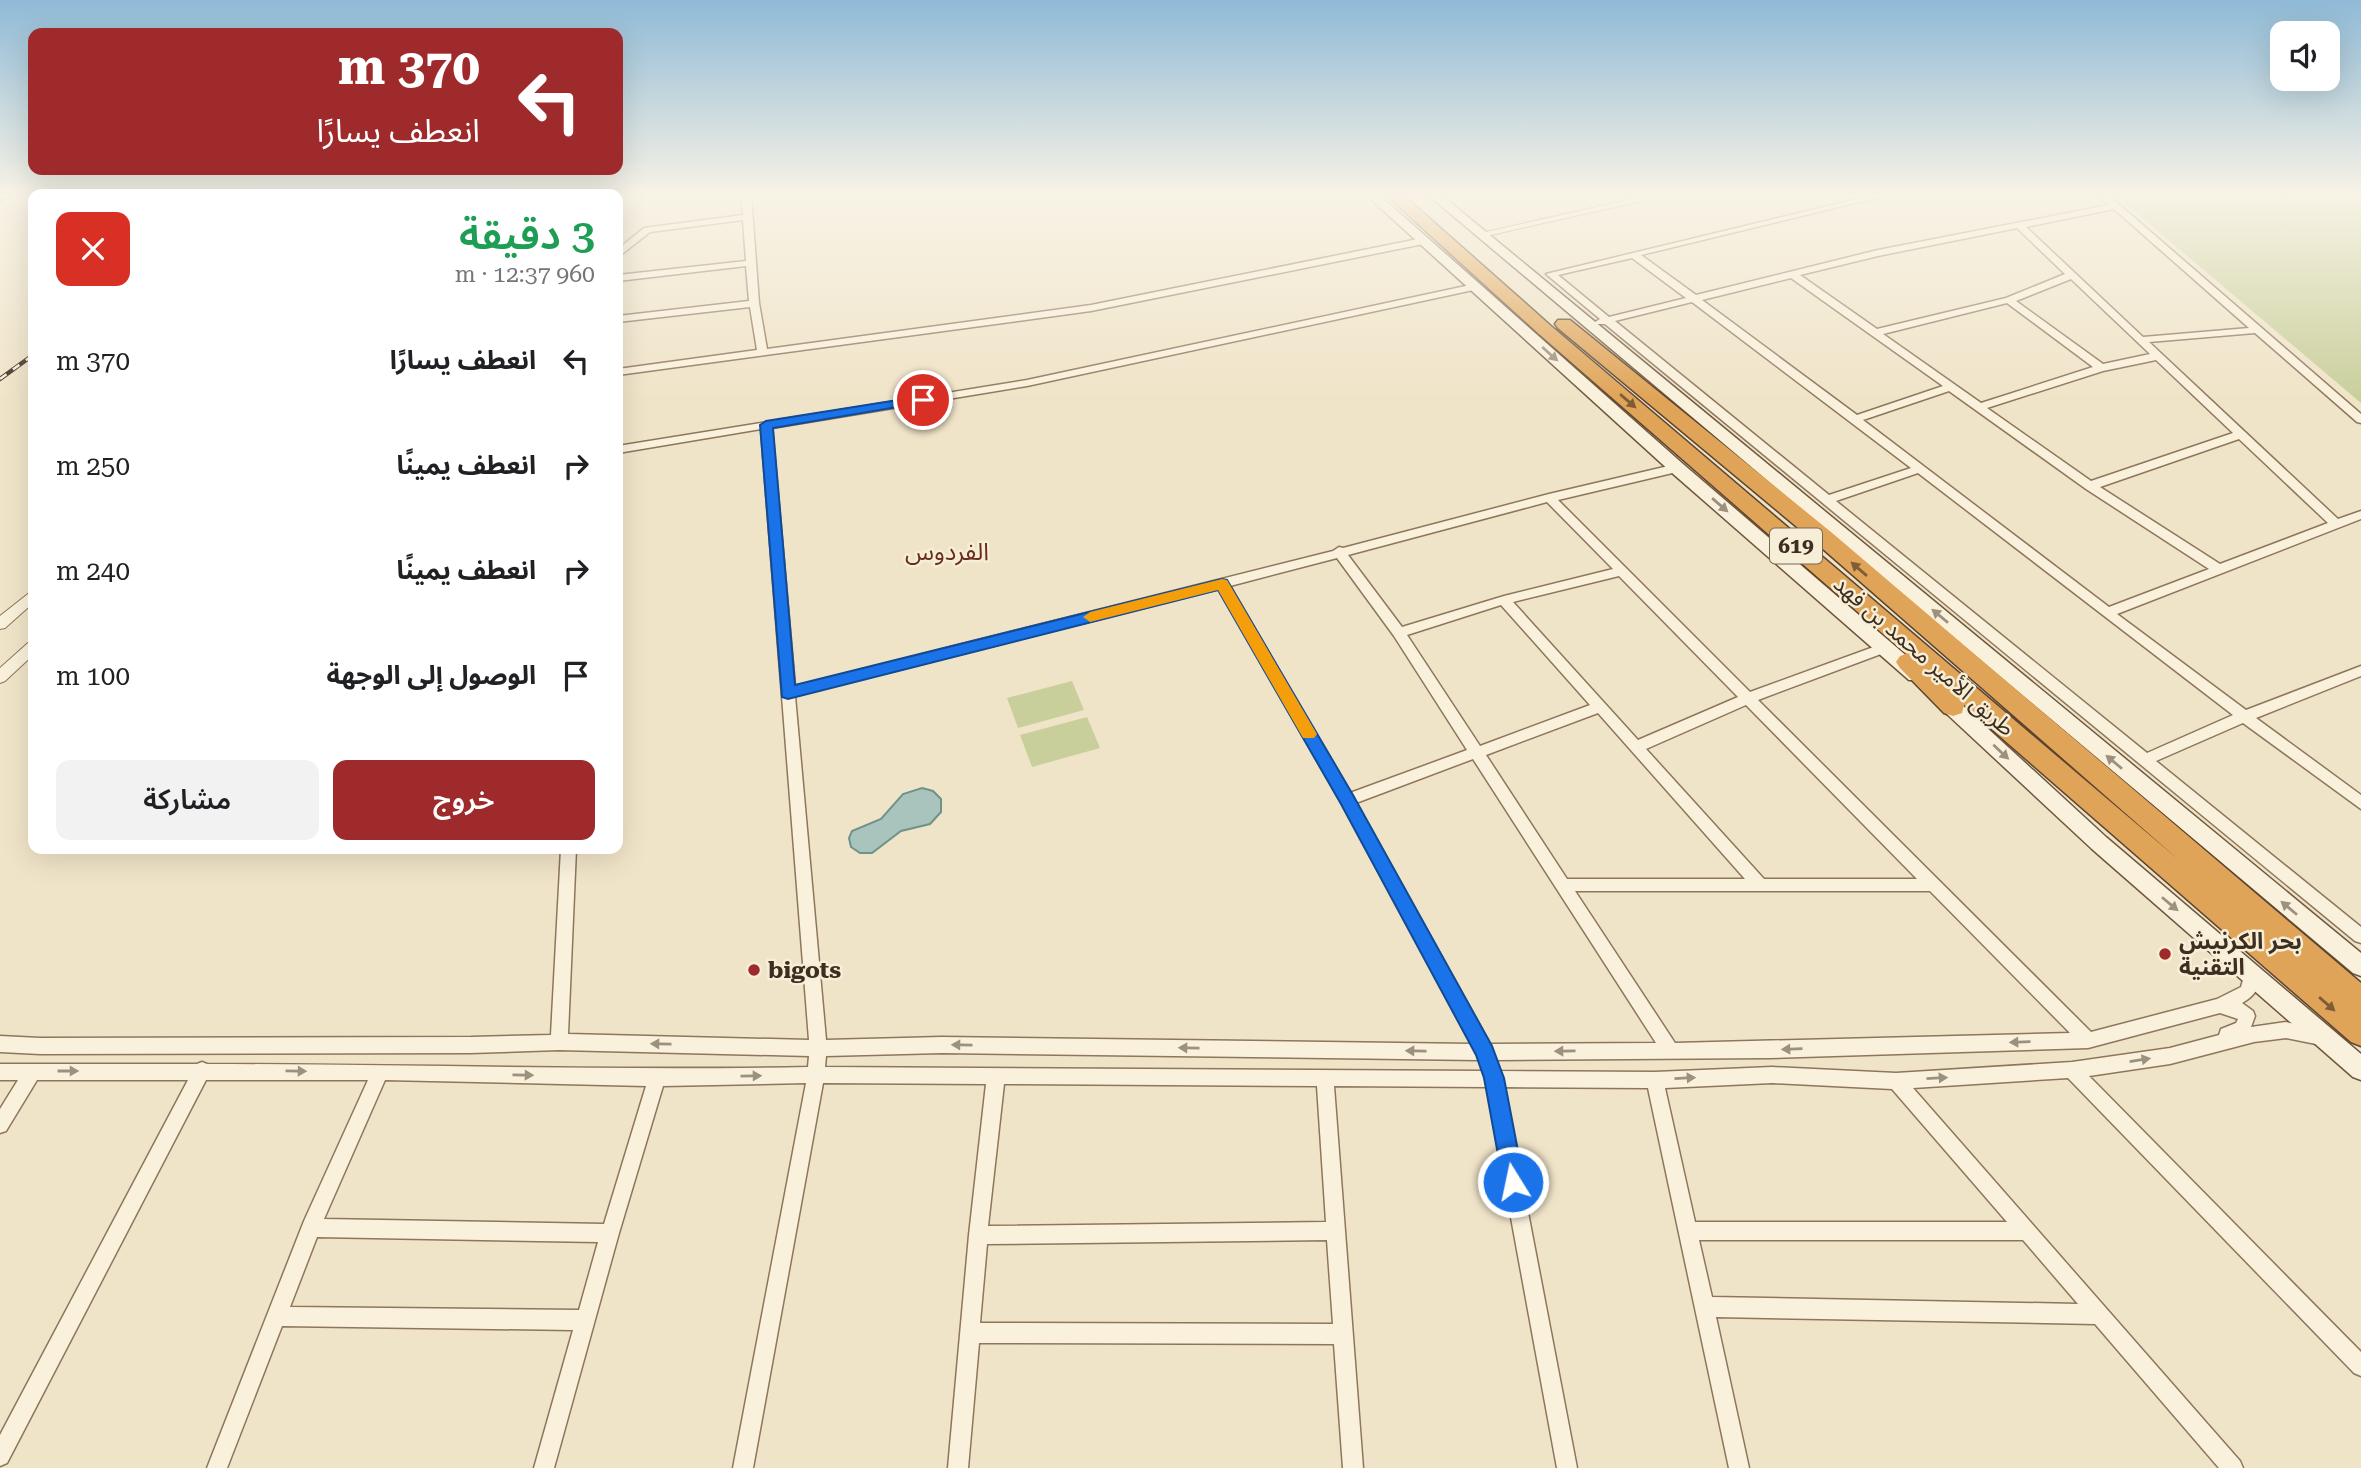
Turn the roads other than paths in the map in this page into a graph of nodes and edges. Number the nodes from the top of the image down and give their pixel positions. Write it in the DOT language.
graph roads {
  1 [pos="750,263"];
  2 [pos="1316,263"];
  3 [pos="1447,263"];
  4 [pos="1455,263"];
  5 [pos="1470,263"];
  6 [pos="1494,263"];
  7 [pos="1520,263"];
  8 [pos="1598,263"];
  9 [pos="1645,263"];
  10 [pos="1839,263"];
  11 [pos="2059,263"];
  12 [pos="2181,263"];
  13 [pos="1792,274"];
  14 [pos="2072,275"];
  15 [pos="623,277"];
  16 [pos="1475,287"];
  17 [pos="1696,299"];
  18 [pos="2008,300"];
  19 [pos="754,303"];
  20 [pos="623,318"];
  21 [pos="1598,322"];
  22 [pos="1545,330"];
  23 [pos="2258,330"];
  24 [pos="1875,333"];
  25 [pos="2140,341"];
  26 [pos="763,353"];
  27 [pos="2158,356"];
  28 [pos="2101,368"];
  29 [pos="623,371"];
  30 [pos="1653,375"];
  31 [pos="1951,387"];
  32 [pos="1979,407"];
  33 [pos="1854,420"];
  34 [pos="2361,420"];
  35 [pos="766,425"];
  36 [pos="2239,435"];
  37 [pos="623,448"];
  38 [pos="1677,468"];
  39 [pos="1918,469"];
  40 [pos="1709,470"];
  41 [pos="2090,486"];
  42 [pos="1549,498"];
  43 [pos="1829,499"];
  44 [pos="2361,515"];
  45 [pos="2336,524"];
  46 [pos="1823,537"];
  47 [pos="1339,551"];
  48 [pos="2220,570"];
  49 [pos="1624,571"];
  50 [pos="1222,584"];
  51 [pos="28,599"];
  52 [pos="1504,600"];
  53 [pos="2109,612"];
  54 [pos="0,624"];
  55 [pos="1399,633"];
  56 [pos="1884,648"];
  57 [pos="28,651"];
  58 [pos="2361,671"];
  59 [pos="2,675"];
  60 [pos="788,693"];
  61 [pos="1749,698"];
  62 [pos="1600,707"];
  63 [pos="1953,707"];
  64 [pos="2243,717"];
  65 [pos="1638,746"];
  66 [pos="1477,753"];
  67 [pos="2146,759"];
  68 [pos="1347,800"];
  69 [pos="2361,803"];
  70 [pos="568,854"];
  71 [pos="1562,885"];
  72 [pos="1760,885"];
  73 [pos="1932,885"];
  74 [pos="2213,891"];
  75 [pos="2361,936"];
  76 [pos="2361,967"];
  77 [pos="2252,974"];
  78 [pos="2361,1001"];
  79 [pos="2220,1006"];
  80 [pos="2361,1033"];
  81 [pos="2325,1038"];
  82 [pos="2088,1040"];
  83 [pos="559,1042"];
  84 [pos="0,1044"];
  85 [pos="818,1048"];
  86 [pos="1670,1049"];
  87 [pos="1485,1052"];
  88 [pos="2170,1056"];
  89 [pos="2361,1069"];
  90 [pos="202,1070"];
  91 [pos="2072,1070"];
  92 [pos="33,1071"];
  93 [pos="0,1072"];
  94 [pos="380,1072"];
  95 [pos="816,1075"];
  96 [pos="996,1075"];
  97 [pos="1325,1077"];
  98 [pos="657,1078"];
  99 [pos="1494,1078"];
  100 [pos="1656,1080"];
  101 [pos="1896,1081"];
  102 [pos="0,1125"];
  103 [pos="311,1228"];
  104 [pos="1336,1231"];
  105 [pos="1690,1231"];
  106 [pos="2027,1231"];
  107 [pos="610,1233"];
  108 [pos="978,1235"];
  109 [pos="1706,1307"];
  110 [pos="2099,1314"];
  111 [pos="276,1316"];
  112 [pos="585,1320"];
  113 [pos="970,1333"];
  114 [pos="1343,1334"];
  115 [pos="2361,1366"];
  116 [pos="0,1456"];
  117 [pos="216,1468"];
  118 [pos="544,1468"];
  119 [pos="743,1468"];
  120 [pos="958,1468"];
  121 [pos="1353,1468"];
  122 [pos="1567,1468"];
  123 [pos="1739,1468"];
  124 [pos="2233,1468"];
  1 -- 15 [label="street"];
  1 -- 19 [label="street"];
  2 -- 26 [label="street"];
  3 -- 16 [label="main road"];
  4 -- 22 [label="highway"];
  5 -- 22 [label="highway, طريق الأمير محمد بن فهد / 619"];
  6 -- 46 [label="highway, طريق الأمير محمد بن فهد / 619"];
  7 -- 21 [label="main road"];
  8 -- 21 [label="street"];
  9 -- 17 [label="street"];
  10 -- 13 [label="street"];
  11 -- 14 [label="street"];
  12 -- 23 [label="street"];
  13 -- 17 [label="street"];
  13 -- 24 [label="street"];
  14 -- 18 [label="street"];
  14 -- 25 [label="street"];
  16 -- 35 [label="street"];
  16 -- 38 [label="main road, one-way"];
  17 -- 21 [label="street"];
  17 -- 33 [label="street"];
  18 -- 24 [label="street"];
  18 -- 28 [label="street"];
  19 -- 20 [label="street"];
  19 -- 26 [label="street"];
  21 -- 30 [label="main road"];
  21 -- 43 [label="street"];
  22 -- 40 [label="highway, طريق الأمير محمد بن فهد / 619, one-way"];
  23 -- 25 [label="street"];
  23 -- 34 [label="street"];
  24 -- 31 [label="street"];
  25 -- 27 [label="street"];
  26 -- 29 [label="street"];
  27 -- 28 [label="street"];
  27 -- 36 [label="street"];
  28 -- 32 [label="street"];
  30 -- 46 [label="highway"];
  76 -- 30 [label="main road, one-way"];
  31 -- 32 [label="street"];
  31 -- 33 [label="street"];
  32 -- 41 [label="street"];
  33 -- 39 [label="street"];
  35 -- 37 [label="street"];
  35 -- 60 [label="street"];
  36 -- 41 [label="street"];
  36 -- 45 [label="street"];
  38 -- 42 [label="street"];
  38 -- 56 [label="main road, one-way"];
  39 -- 43 [label="street"];
  39 -- 53 [label="street"];
  40 -- 63 [label="highway"];
  40 -- 74 [label="highway, طريق الأمير محمد بن فهد / 619"];
  41 -- 48 [label="street"];
  42 -- 47 [label="street"];
  42 -- 49 [label="street"];
  43 -- 67 [label="street"];
  44 -- 45 [label="street"];
  45 -- 48 [label="street"];
  74 -- 46 [label="highway, طريق الأمير محمد بن فهد / 619, one-way"];
  47 -- 50 [label="street"];
  47 -- 55 [label="street"];
  48 -- 53 [label="street"];
  49 -- 52 [label="street"];
  49 -- 61 [label="street"];
  50 -- 60 [label="street"];
  50 -- 68 [label="street"];
  51 -- 54 [label="street"];
  52 -- 55 [label="street"];
  52 -- 62 [label="street"];
  53 -- 64 [label="street"];
  55 -- 66 [label="street"];
  56 -- 61 [label="street"];
  56 -- 63 [label="main road"];
  57 -- 59 [label="street"];
  58 -- 64 [label="street"];
  60 -- 85 [label="street"];
  61 -- 65 [label="street"];
  61 -- 73 [label="street"];
  62 -- 65 [label="street"];
  62 -- 66 [label="street"];
  63 -- 77 [label="main road, one-way"];
  64 -- 67 [label="street"];
  64 -- 69 [label="street"];
  65 -- 72 [label="street"];
  66 -- 68 [label="street"];
  66 -- 71 [label="street"];
  67 -- 75 [label="street"];
  68 -- 87 [label="street"];
  70 -- 83 [label="street"];
  71 -- 72 [label="street"];
  71 -- 86 [label="street"];
  72 -- 73 [label="street"];
  73 -- 82 [label="street"];
  74 -- 78 [label="highway, طريق الأمير محمد بن فهد / 619"];
  74 -- 80 [label="highway, طريق الأمير محمد بن فهد / 619, one-way"];
  77 -- 79 [label="street"];
  77 -- 81 [label="main road"];
  79 -- 82 [label="street"];
  79 -- 88 [label="street"];
  81 -- 88 [label="street"];
  81 -- 89 [label="main road"];
  82 -- 86 [label="street, one-way"];
  83 -- 84 [label="street"];
  85 -- 83 [label="street, one-way"];
  87 -- 85 [label="street, one-way"];
  85 -- 95 [label="street"];
  86 -- 87 [label="street, one-way"];
  87 -- 99 [label="street"];
  91 -- 88 [label="street, one-way"];
  92 -- 90 [label="street, one-way"];
  90 -- 94 [label="street, one-way"];
  90 -- 116 [label="street"];
  101 -- 91 [label="street, one-way"];
  91 -- 115 [label="street"];
  92 -- 93 [label="street"];
  92 -- 102 [label="street"];
  94 -- 98 [label="street, one-way"];
  94 -- 103 [label="street"];
  95 -- 96 [label="street"];
  98 -- 95 [label="street, one-way"];
  95 -- 119 [label="street"];
  96 -- 97 [label="street"];
  96 -- 108 [label="street"];
  97 -- 99 [label="street"];
  97 -- 104 [label="street"];
  98 -- 107 [label="street"];
  99 -- 100 [label="street"];
  99 -- 122 [label="street"];
  100 -- 101 [label="street, one-way"];
  100 -- 105 [label="street"];
  101 -- 106 [label="street"];
  103 -- 107 [label="street"];
  103 -- 111 [label="street"];
  104 -- 108 [label="street"];
  104 -- 114 [label="street"];
  105 -- 106 [label="street"];
  105 -- 109 [label="street"];
  106 -- 110 [label="street"];
  107 -- 112 [label="street"];
  108 -- 113 [label="street"];
  109 -- 110 [label="street"];
  109 -- 123 [label="street"];
  110 -- 124 [label="street"];
  111 -- 112 [label="street"];
  111 -- 117 [label="street"];
  112 -- 118 [label="street"];
  113 -- 114 [label="street"];
  113 -- 120 [label="street"];
  114 -- 121 [label="street"];
}
